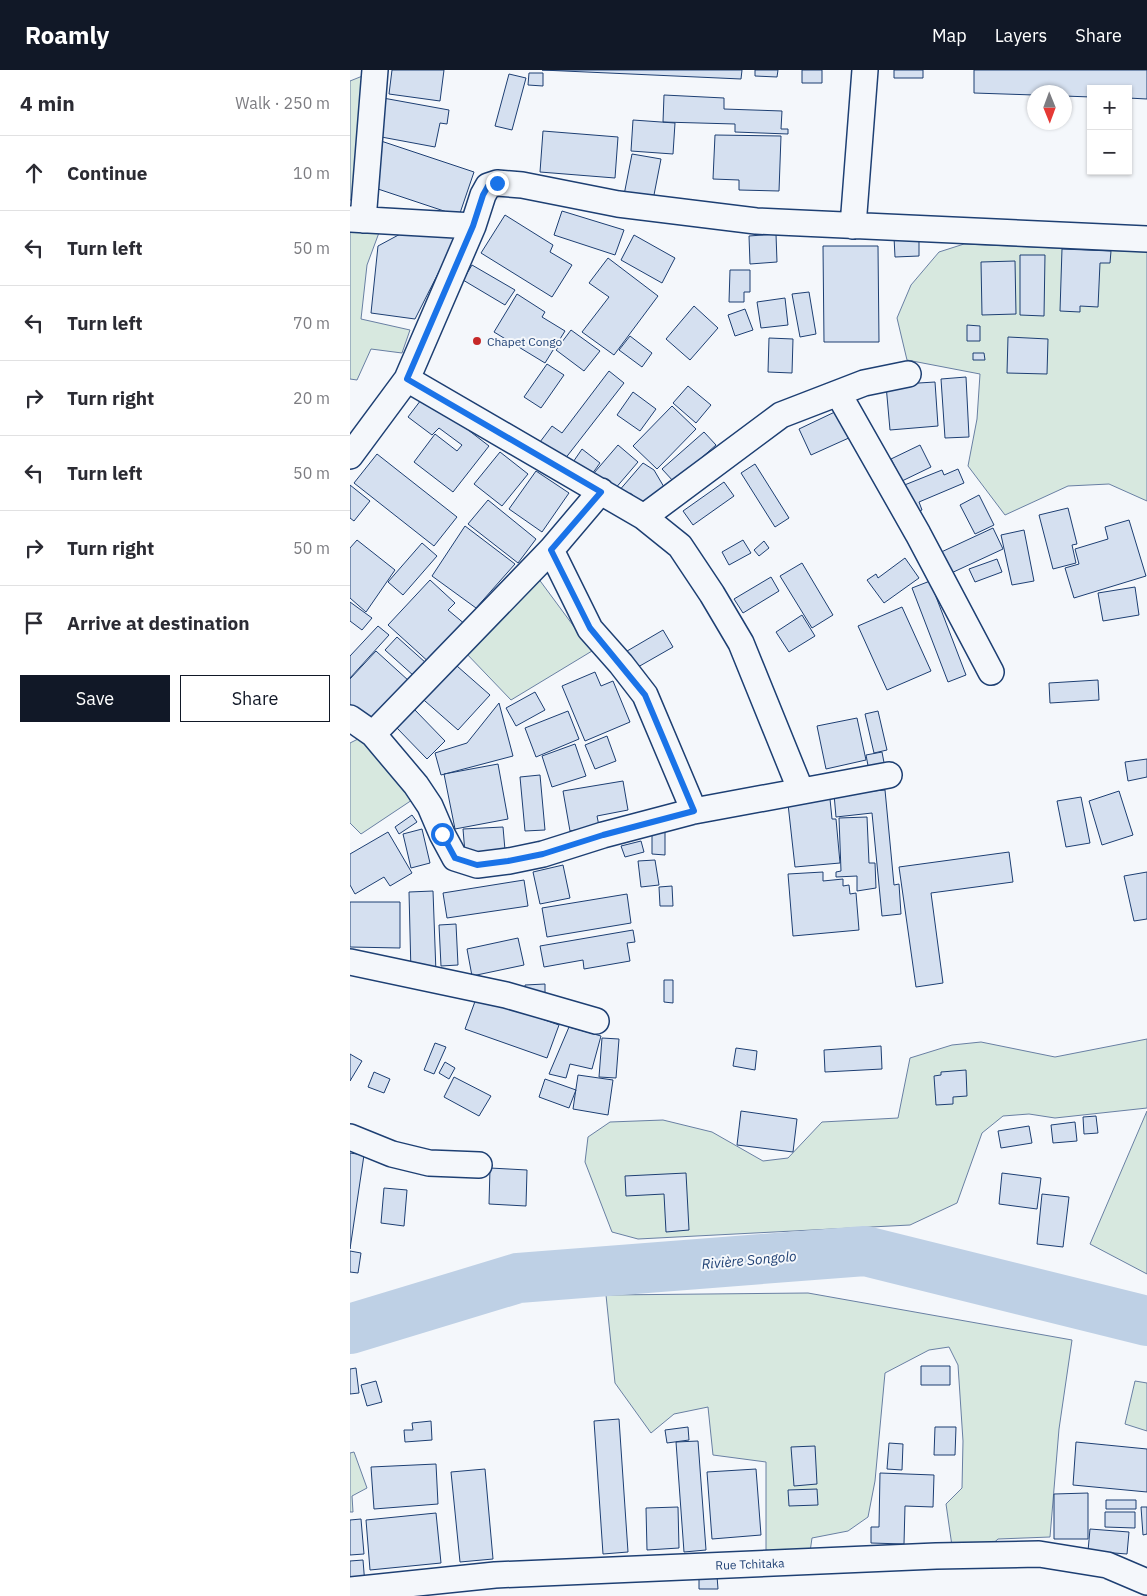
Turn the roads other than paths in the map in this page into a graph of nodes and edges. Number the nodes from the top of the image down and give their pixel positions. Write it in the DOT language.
graph roads {
  1 [pos="374,70"];
  2 [pos="865,70"];
  3 [pos="357,220"];
  4 [pos="473,226"];
  5 [pos="853,226"];
  6 [pos="1147,239"];
  7 [pos="908,374"];
  8 [pos="407,379"];
  9 [pos="838,393"];
  10 [pos="350,456"];
  11 [pos="601,492"];
  12 [pos="644,517"];
  13 [pos="551,550"];
  14 [pos="991,672"];
  15 [pos="350,718"];
  16 [pos="373,734"];
  17 [pos="889,775"];
  18 [pos="801,791"];
  19 [pos="694,811"];
  20 [pos="350,962"];
  21 [pos="596,1022"];
  22 [pos="350,1138"];
  23 [pos="479,1165"];
  24 [pos="1147,1582"];
  25 [pos="350,1590"];
  1 -- 3 [label="street"];
  2 -- 5 [label="street"];
  3 -- 4 [label="street"];
  4 -- 5 [label="street"];
  4 -- 8 [label="street"];
  5 -- 6 [label="street"];
  7 -- 9 [label="street"];
  8 -- 10 [label="street"];
  8 -- 11 [label="street"];
  9 -- 12 [label="street"];
  9 -- 14 [label="street"];
  11 -- 12 [label="street"];
  11 -- 13 [label="street"];
  12 -- 18 [label="street"];
  13 -- 16 [label="street"];
  13 -- 19 [label="street"];
  15 -- 16 [label="street"];
  16 -- 19 [label="street"];
  17 -- 18 [label="street"];
  18 -- 19 [label="street"];
  20 -- 21 [label="street"];
  22 -- 23 [label="street"];
  24 -- 25 [label="street, Rue Tchitaka"];
}
